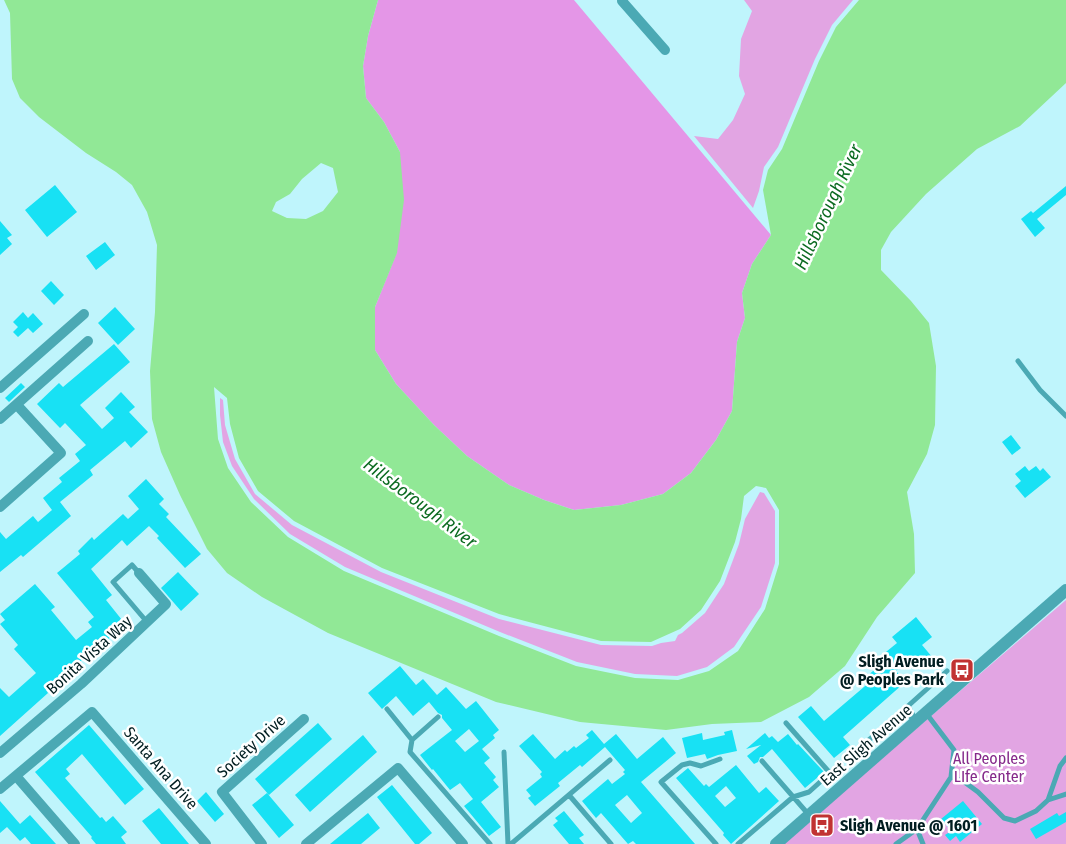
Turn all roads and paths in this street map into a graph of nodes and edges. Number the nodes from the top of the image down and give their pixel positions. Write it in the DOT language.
graph roads {
  1 [pos="622,0"];
  2 [pos="665,50"];
  3 [pos="84,314"];
  4 [pos="88,341"];
  5 [pos="1018,361"];
  6 [pos="0,388"];
  7 [pos="17,405"];
  8 [pos="1066,416"];
  9 [pos="0,419"];
  10 [pos="0,507"];
  11 [pos="139,573"];
  12 [pos="1066,590"];
  13 [pos="147,622"];
  14 [pos="947,671"];
  15 [pos="387,709"];
  16 [pos="926,713"];
  17 [pos="438,717"];
  18 [pos="304,719"];
  19 [pos="916,722"];
  20 [pos="786,723"];
  21 [pos="412,740"];
  22 [pos="863,745"];
  23 [pos="504,752"];
  24 [pos="0,753"];
  25 [pos="1066,758"];
  26 [pos="720,759"];
  27 [pos="610,760"];
  28 [pos="762,761"];
  29 [pos="16,776"];
  30 [pos="951,777"];
  31 [pos="0,789"];
  32 [pos="1066,794"];
  33 [pos="569,795"];
  34 [pos="793,797"];
  35 [pos="1048,800"];
  36 [pos="809,816"];
  37 [pos="916,829"];
  38 [pos="781,843"];
  39 [pos="75,844"];
  40 [pos="206,844"];
  41 [pos="262,844"];
  42 [pos="306,844"];
  43 [pos="463,844"];
  44 [pos="490,844"];
  45 [pos="510,844"];
  46 [pos="611,844"];
  47 [pos="716,844"];
  48 [pos="738,844"];
  49 [pos="896,844"];
  50 [pos="923,844"];
  1 -- 2 [label="street"];
  3 -- 6 [label="street"];
  4 -- 7 [label="street"];
  5 -- 8 [label="lane"];
  7 -- 9 [label="street"];
  7 -- 10 [label="street"];
  11 -- 13 [label="street, Bonita Vista Way"];
  11 -- 13 [label="lane"];
  12 -- 16 [label="street, East Sligh Avenue"];
  13 -- 24 [label="street, Bonita Vista Way"];
  14 -- 19 [label="lane"];
  15 -- 21 [label="lane"];
  16 -- 19 [label="street, East Sligh Avenue"];
  16 -- 30 [label="lane"];
  17 -- 21 [label="lane"];
  18 -- 41 [label="street, Society Drive"];
  19 -- 22 [label="lane"];
  19 -- 36 [label="street, East Sligh Avenue"];
  20 -- 34 [label="lane"];
  21 -- 44 [label="lane"];
  23 -- 45 [label="lane"];
  25 -- 35 [label="lane"];
  26 -- 47 [label="lane"];
  27 -- 33 [label="lane"];
  28 -- 34 [label="lane"];
  29 -- 31 [label="street"];
  29 -- 39 [label="street"];
  29 -- 40 [label="street, Santa Ana Drive"];
  30 -- 35 [label="lane"];
  30 -- 37 [label="lane"];
  32 -- 35 [label="lane"];
  33 -- 45 [label="lane"];
  33 -- 46 [label="lane"];
  34 -- 36 [label="lane"];
  34 -- 48 [label="lane"];
  36 -- 38 [label="street, East Sligh Avenue"];
  37 -- 49 [label="lane"];
  37 -- 50 [label="lane"];
  42 -- 43 [label="street"];
}
